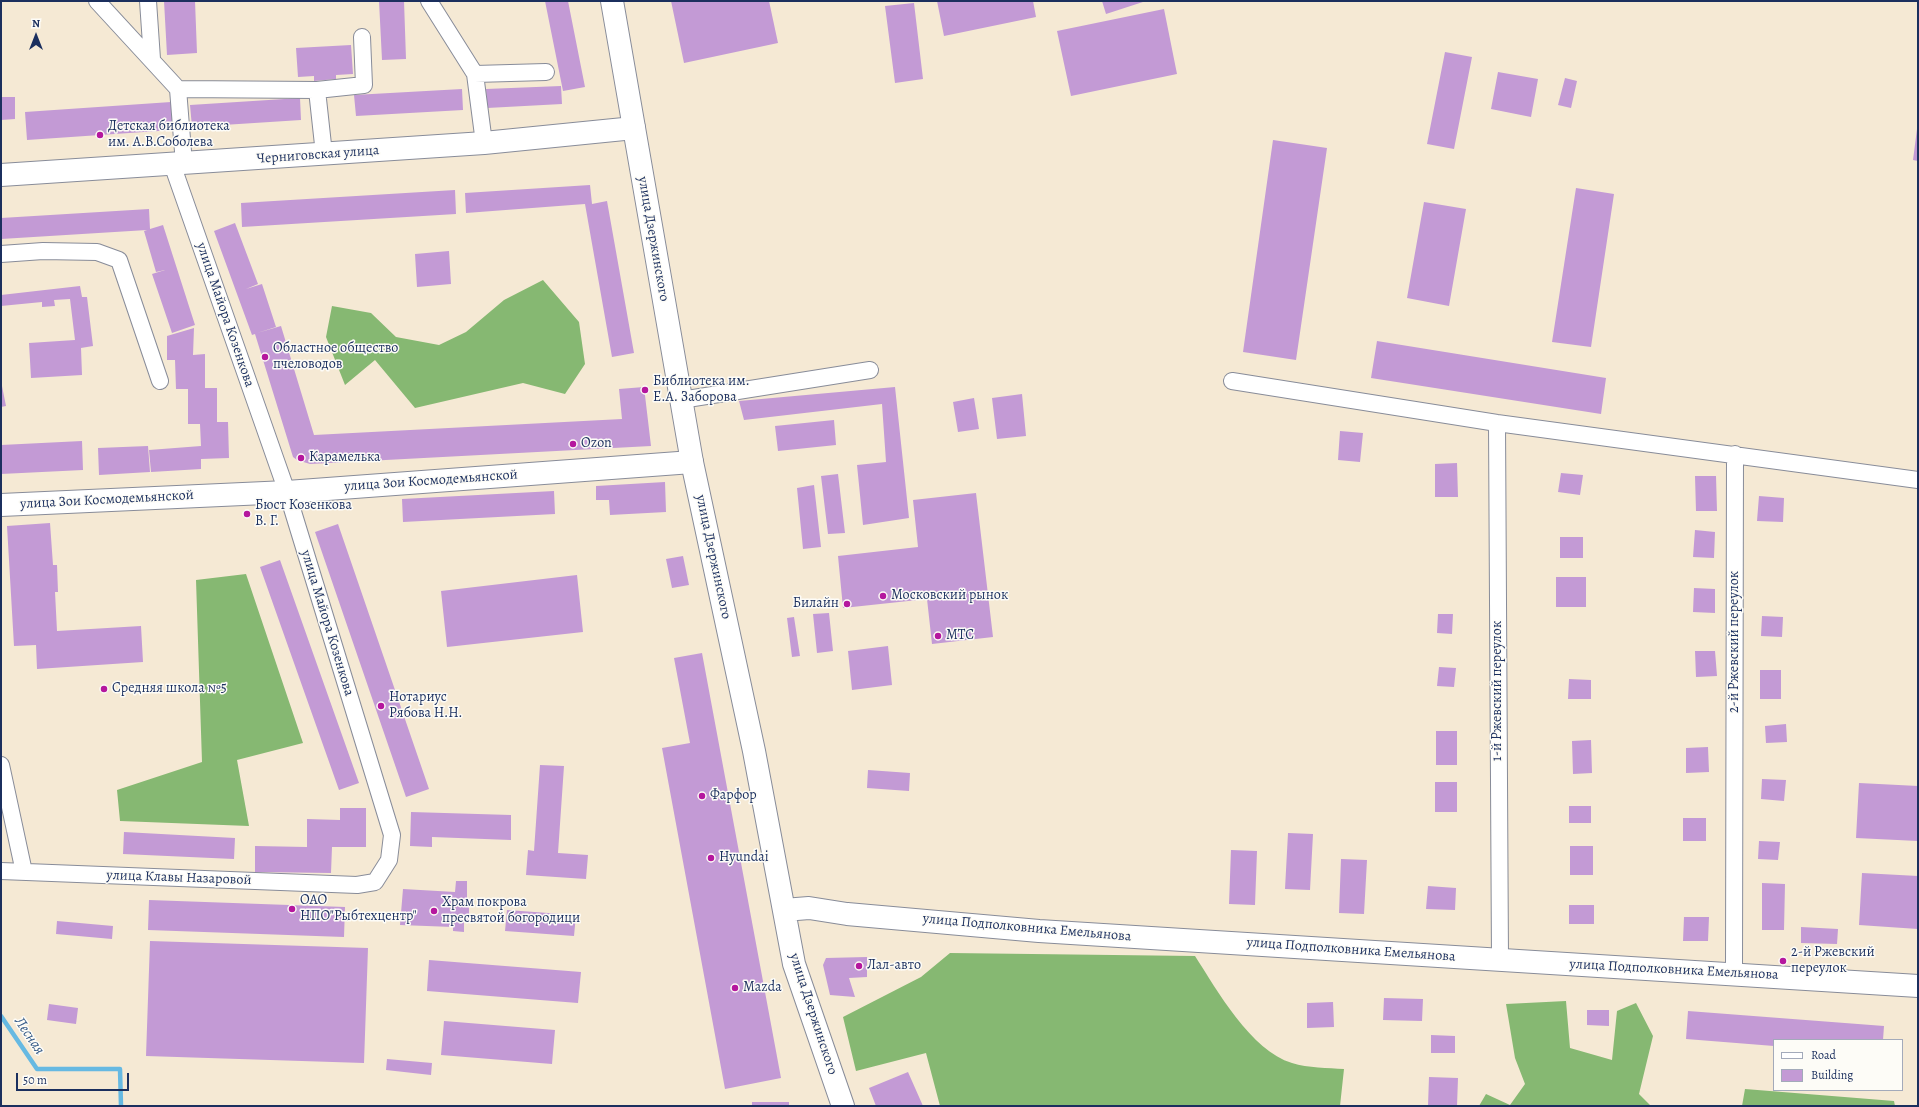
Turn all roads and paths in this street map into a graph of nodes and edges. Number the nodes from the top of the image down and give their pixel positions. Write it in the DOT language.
graph roads {
  1 [pos="97,1"];
  2 [pos="148,1"];
  3 [pos="429,1"];
  4 [pos="612,1"];
  5 [pos="362,37"];
  6 [pos="152,59"];
  7 [pos="546,72"];
  8 [pos="475,74"];
  9 [pos="178,89"];
  10 [pos="316,90"];
  11 [pos="634,128"];
  12 [pos="484,142"];
  13 [pos="324,154"];
  14 [pos="178,164"];
  15 [pos="1,175"];
  16 [pos="1,254"];
  17 [pos="870,370"];
  18 [pos="160,381"];
  19 [pos="1232,381"];
  20 [pos="681,400"];
  21 [pos="1497,424"];
  22 [pos="1735,454"];
  23 [pos="692,462"];
  24 [pos="1918,480"];
  25 [pos="287,492"];
  26 [pos="1,505"];
  27 [pos="1,765"];
  28 [pos="1,871"];
  29 [pos="24,872"];
  30 [pos="357,885"];
  31 [pos="784,910"];
  32 [pos="1500,959"];
  33 [pos="1733,974"];
  34 [pos="1918,986"];
  35 [pos="842,1106"];
  1 -- 6 [label="street"];
  2 -- 6 [label="street"];
  3 -- 8 [label="street"];
  4 -- 11 [label="main road, улица Дзержинского"];
  5 -- 10 [label="street"];
  6 -- 9 [label="street"];
  7 -- 8 [label="street"];
  8 -- 12 [label="street"];
  9 -- 10 [label="street"];
  9 -- 14 [label="street, улица Майора Козенкова"];
  10 -- 13 [label="street"];
  11 -- 12 [label="main road, Черниговская улица"];
  11 -- 20 [label="main road, улица Дзержинского"];
  12 -- 13 [label="main road, Черниговская улица"];
  13 -- 14 [label="main road, Черниговская улица"];
  14 -- 15 [label="main road, Черниговская улица"];
  14 -- 25 [label="street, улица Майора Козенкова"];
  16 -- 18 [label="street"];
  17 -- 20 [label="street"];
  19 -- 21 [label="street"];
  20 -- 23 [label="main road, улица Дзержинского"];
  21 -- 22 [label="street"];
  21 -- 32 [label="street, 1-й Ржевский переулок"];
  22 -- 24 [label="street"];
  22 -- 33 [label="street, 2-й Ржевский переулок"];
  23 -- 25 [label="main road, улица Зои Космодемьянской"];
  23 -- 31 [label="main road, улица Дзержинского"];
  25 -- 26 [label="main road, улица Зои Космодемьянской"];
  25 -- 30 [label="street, улица Майора Козенкова"];
  27 -- 29 [label="street"];
  28 -- 29 [label="street, улица Клавы Назаровой"];
  29 -- 30 [label="street, улица Клавы Назаровой"];
  31 -- 32 [label="main road, улица Подполковника Емельянова"];
  31 -- 35 [label="main road, улица Дзержинского"];
  32 -- 33 [label="main road, улица Подполковника Емельянова"];
  33 -- 34 [label="main road, улица Подполковника Емельянова"];
}
